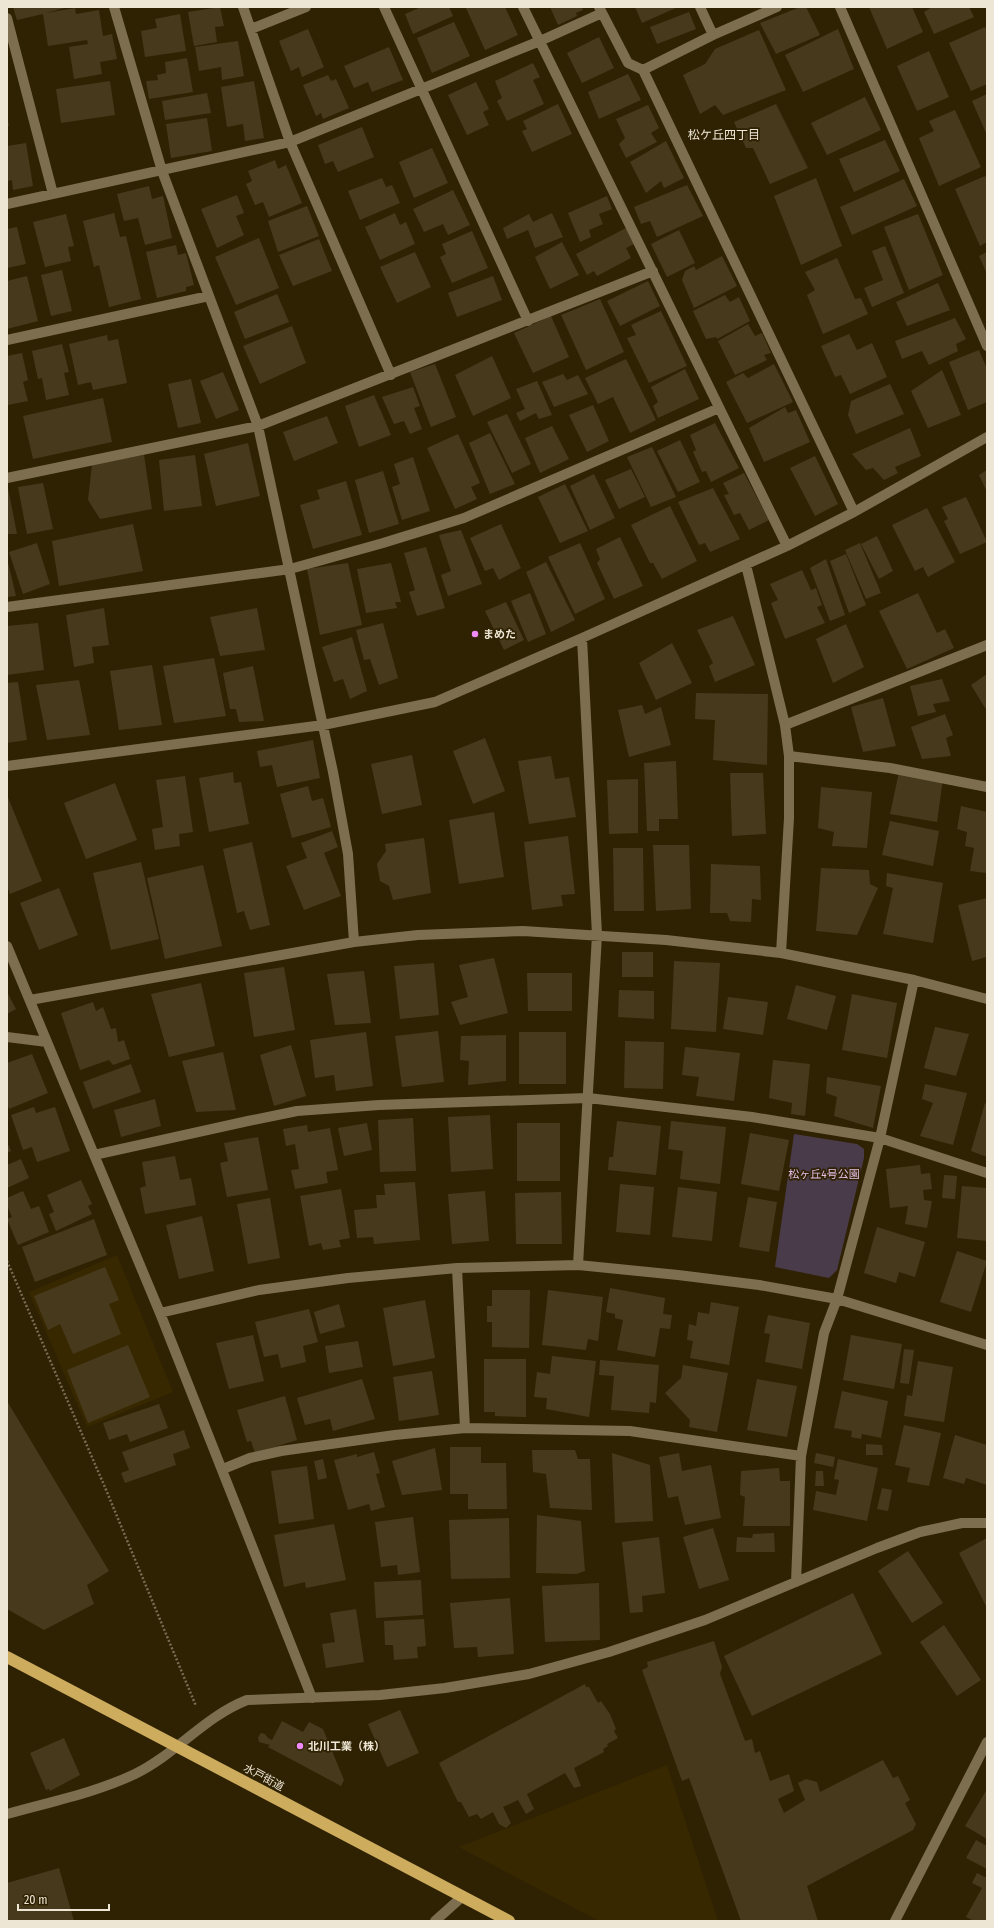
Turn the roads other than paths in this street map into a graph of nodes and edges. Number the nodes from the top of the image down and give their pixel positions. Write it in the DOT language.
graph roads {
  1 [pos="114,7"];
  2 [pos="243,7"];
  3 [pos="306,7"];
  4 [pos="384,7"];
  5 [pos="523,7"];
  6 [pos="700,7"];
  7 [pos="777,7"];
  8 [pos="840,7"];
  9 [pos="601,10"];
  10 [pos="7,18"];
  11 [pos="251,29"];
  12 [pos="713,35"];
  13 [pos="540,41"];
  14 [pos="643,70"];
  15 [pos="422,90"];
  16 [pos="290,142"];
  17 [pos="162,171"];
  18 [pos="53,194"];
  19 [pos="7,204"];
  20 [pos="653,271"];
  21 [pos="209,296"];
  22 [pos="528,320"];
  23 [pos="7,340"];
  24 [pos="987,346"];
  25 [pos="391,375"];
  26 [pos="719,408"];
  27 [pos="258,426"];
  28 [pos="987,437"];
  29 [pos="7,478"];
  30 [pos="854,512"];
  31 [pos="787,546"];
  32 [pos="746,565"];
  33 [pos="290,569"];
  34 [pos="7,607"];
  35 [pos="582,638"];
  36 [pos="987,645"];
  37 [pos="786,724"];
  38 [pos="323,725"];
  39 [pos="789,756"];
  40 [pos="7,766"];
  41 [pos="987,787"];
  42 [pos="597,935"];
  43 [pos="354,942"];
  44 [pos="7,946"];
  45 [pos="781,953"];
  46 [pos="914,980"];
  47 [pos="987,999"];
  48 [pos="30,1000"];
  49 [pos="7,1037"];
  50 [pos="47,1042"];
  51 [pos="588,1098"];
  52 [pos="880,1138"];
  53 [pos="94,1155"];
  54 [pos="987,1173"];
  55 [pos="578,1265"];
  56 [pos="456,1268"];
  57 [pos="837,1300"];
  58 [pos="160,1313"];
  59 [pos="987,1345"];
  60 [pos="465,1428"];
  61 [pos="802,1456"];
  62 [pos="223,1469"];
  63 [pos="987,1523"];
  64 [pos="796,1582"];
  65 [pos="7,1657"];
  66 [pos="312,1698"];
  67 [pos="177,1746"];
  68 [pos="986,1746"];
  69 [pos="7,1814"];
  70 [pos="463,1896"];
  71 [pos="435,1921"];
  72 [pos="509,1921"];
  73 [pos="894,1921"];
  1 -- 17 [label="street"];
  2 -- 11 [label="street"];
  3 -- 11 [label="street"];
  4 -- 15 [label="street"];
  5 -- 13 [label="street"];
  6 -- 12 [label="street"];
  7 -- 12 [label="street"];
  8 -- 24 [label="street"];
  9 -- 13 [label="street"];
  9 -- 14 [label="street"];
  10 -- 18 [label="street"];
  11 -- 16 [label="street"];
  12 -- 14 [label="street"];
  13 -- 15 [label="street"];
  13 -- 20 [label="street"];
  14 -- 30 [label="street"];
  15 -- 16 [label="street"];
  15 -- 22 [label="street"];
  16 -- 17 [label="street"];
  16 -- 25 [label="street"];
  17 -- 18 [label="street"];
  17 -- 21 [label="street"];
  18 -- 19 [label="street"];
  20 -- 22 [label="street"];
  20 -- 26 [label="street"];
  21 -- 23 [label="street"];
  21 -- 27 [label="street"];
  22 -- 25 [label="street"];
  25 -- 27 [label="street"];
  26 -- 31 [label="street"];
  26 -- 33 [label="street"];
  27 -- 29 [label="street"];
  27 -- 33 [label="street"];
  28 -- 30 [label="street"];
  30 -- 31 [label="street"];
  31 -- 32 [label="street"];
  32 -- 35 [label="street"];
  32 -- 37 [label="street"];
  33 -- 34 [label="street"];
  33 -- 38 [label="street"];
  35 -- 38 [label="street"];
  35 -- 42 [label="street"];
  36 -- 37 [label="street"];
  37 -- 39 [label="street"];
  38 -- 40 [label="street"];
  38 -- 43 [label="street"];
  39 -- 41 [label="street"];
  39 -- 45 [label="street"];
  42 -- 43 [label="street"];
  42 -- 45 [label="street"];
  42 -- 51 [label="street"];
  43 -- 48 [label="street"];
  44 -- 48 [label="street"];
  45 -- 46 [label="street"];
  46 -- 47 [label="street"];
  46 -- 52 [label="street"];
  48 -- 50 [label="street"];
  49 -- 50 [label="street"];
  50 -- 53 [label="street"];
  51 -- 52 [label="street"];
  51 -- 53 [label="street"];
  51 -- 55 [label="street"];
  52 -- 54 [label="street"];
  52 -- 57 [label="street"];
  53 -- 58 [label="street"];
  55 -- 56 [label="street"];
  55 -- 57 [label="street"];
  56 -- 58 [label="street"];
  56 -- 60 [label="street"];
  57 -- 59 [label="street"];
  57 -- 61 [label="street"];
  58 -- 62 [label="street"];
  60 -- 61 [label="street"];
  60 -- 62 [label="street"];
  61 -- 64 [label="street"];
  62 -- 66 [label="street"];
  63 -- 64 [label="street"];
  64 -- 66 [label="street"];
  65 -- 67 [label="highway, 水戸街道"];
  66 -- 67 [label="street"];
  67 -- 69 [label="street"];
  67 -- 70 [label="highway, 水戸街道"];
  68 -- 73 [label="street"];
  70 -- 71 [label="street"];
  70 -- 72 [label="highway, 水戸街道"];
}
